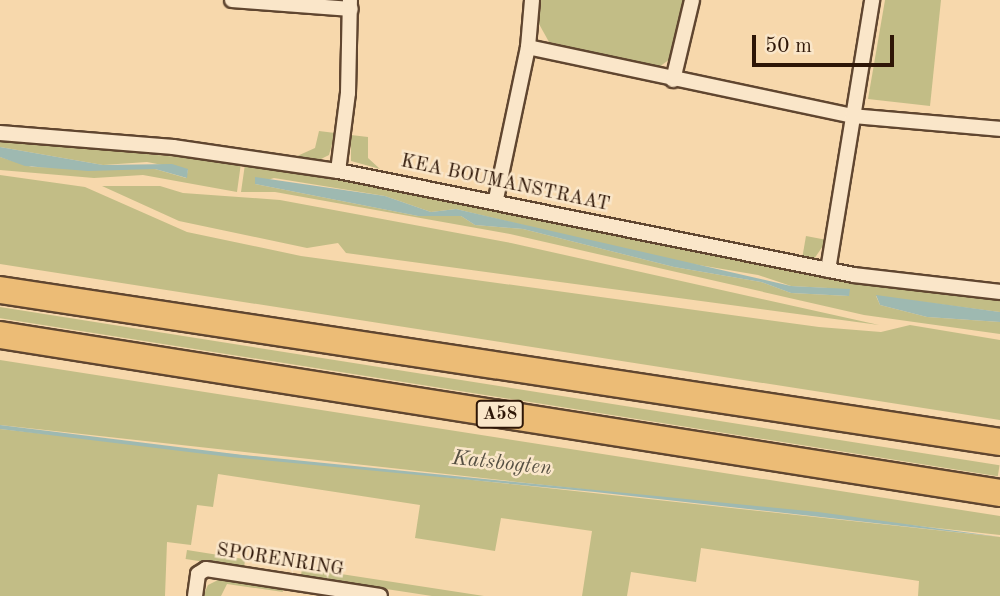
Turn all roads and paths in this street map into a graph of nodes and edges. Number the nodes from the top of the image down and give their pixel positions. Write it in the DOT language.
graph roads {
  1 [pos="232,0"];
  2 [pos="533,0"];
  3 [pos="692,0"];
  4 [pos="873,0"];
  5 [pos="351,4"];
  6 [pos="528,47"];
  7 [pos="673,80"];
  8 [pos="852,116"];
  9 [pos="1000,129"];
  10 [pos="0,133"];
  11 [pos="338,171"];
  12 [pos="496,199"];
  13 [pos="828,270"];
  14 [pos="0,290"];
  15 [pos="1000,292"];
  16 [pos="0,335"];
  17 [pos="1000,442"];
  18 [pos="1000,493"];
  19 [pos="195,596"];
  20 [pos="380,596"];
  1 -- 5 [label="street"];
  2 -- 6 [label="street"];
  3 -- 7 [label="street"];
  4 -- 8 [label="street"];
  5 -- 11 [label="street"];
  6 -- 7 [label="street"];
  6 -- 12 [label="street"];
  7 -- 8 [label="street"];
  8 -- 9 [label="street"];
  8 -- 13 [label="street"];
  10 -- 11 [label="street, KEA BOUMANSTRAAT"];
  11 -- 12 [label="street, KEA BOUMANSTRAAT"];
  12 -- 13 [label="street, KEA BOUMANSTRAAT"];
  13 -- 15 [label="street, KEA BOUMANSTRAAT"];
  14 -- 17 [label="highway"];
  16 -- 18 [label="highway, A58"];
  19 -- 20 [label="street, SPORENRING"];
}
